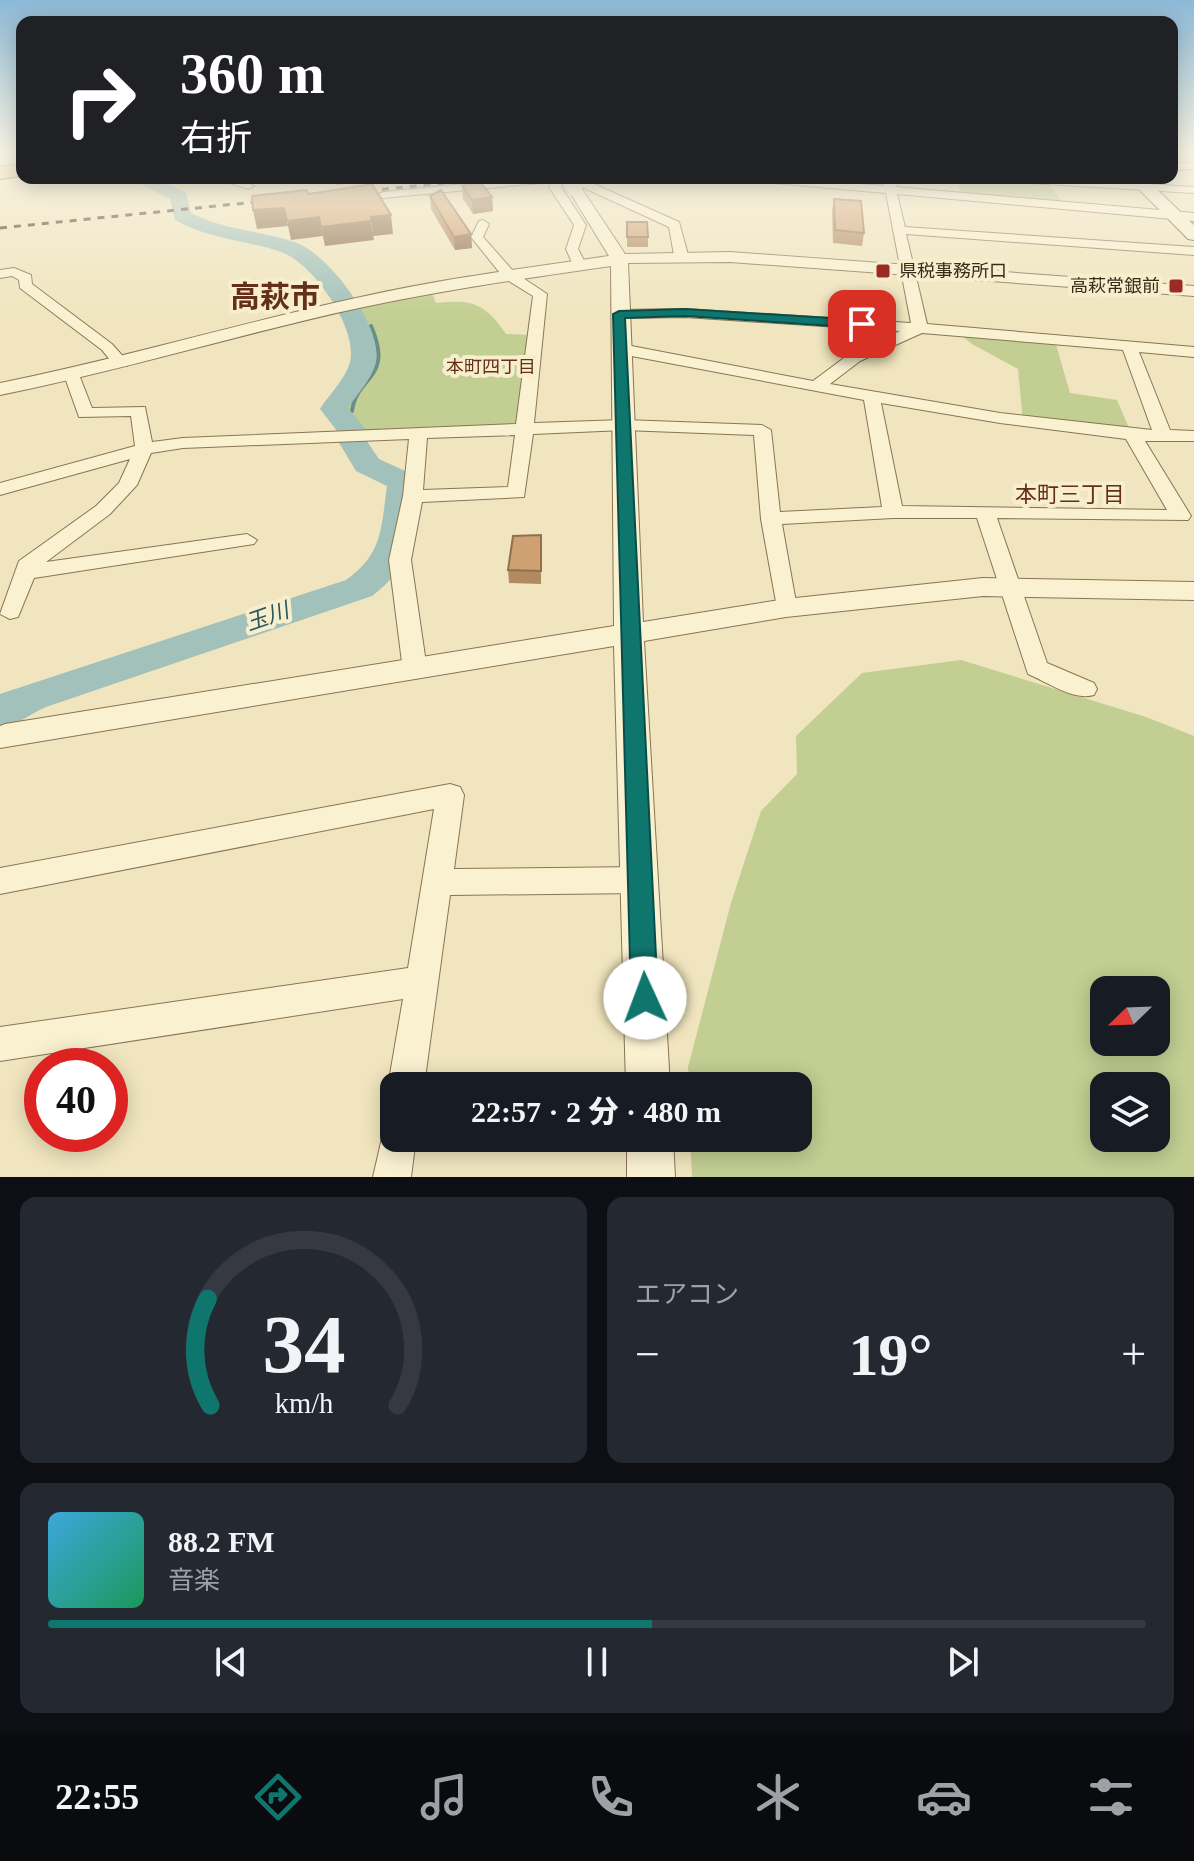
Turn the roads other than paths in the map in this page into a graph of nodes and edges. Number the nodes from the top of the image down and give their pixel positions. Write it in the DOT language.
graph roads {
  1 [pos="568,207"];
  2 [pos="590,207"];
  3 [pos="632,207"];
  4 [pos="894,207"];
  5 [pos="1076,207"];
  6 [pos="1166,207"];
  7 [pos="1174,215"];
  8 [pos="1194,217"];
  9 [pos="483,224"];
  10 [pos="900,230"];
  11 [pos="1194,235"];
  12 [pos="1194,251"];
  13 [pos="681,255"];
  14 [pos="619,258"];
  15 [pos="579,264"];
  16 [pos="909,270"];
  17 [pos="0,274"];
  18 [pos="509,275"];
  19 [pos="1194,291"];
  20 [pos="619,314"];
  21 [pos="920,328"];
  22 [pos="621,349"];
  23 [pos="1130,349"];
  24 [pos="1194,352"];
  25 [pos="121,363"];
  26 [pos="72,375"];
  27 [pos="818,385"];
  28 [pos="0,389"];
  29 [pos="872,398"];
  30 [pos="624,425"];
  31 [pos="524,428"];
  32 [pos="418,433"];
  33 [pos="1162,434"];
  34 [pos="1132,435"];
  35 [pos="1194,436"];
  36 [pos="144,449"];
  37 [pos="0,489"];
  38 [pos="413,496"];
  39 [pos="893,512"];
  40 [pos="985,512"];
  41 [pos="771,519"];
  42 [pos="247,540"];
  43 [pos="25,572"];
  44 [pos="1010,588"];
  45 [pos="1194,591"];
  46 [pos="786,608"];
  47 [pos="10,612"];
  48 [pos="629,635"];
  49 [pos="415,670"];
  50 [pos="1085,689"];
  51 [pos="2,739"];
  52 [pos="640,880"];
  53 [pos="0,881"];
  54 [pos="437,882"];
  55 [pos="422,981"];
  56 [pos="0,1044"];
  57 [pos="408,1072"];
  58 [pos="647,1072"];
  59 [pos="396,1152"];
  60 [pos="650,1152"];
  61 [pos="392,1177"];
  62 [pos="651,1177"];
  1 -- 15 [label="street"];
  2 -- 14 [label="street"];
  3 -- 13 [label="street"];
  4 -- 10 [label="street"];
  5 -- 7 [label="street"];
  6 -- 7 [label="main road"];
  7 -- 8 [label="street"];
  7 -- 11 [label="main road"];
  9 -- 18 [label="street"];
  10 -- 12 [label="street"];
  10 -- 16 [label="street"];
  13 -- 14 [label="street"];
  13 -- 16 [label="street"];
  14 -- 15 [label="street"];
  14 -- 20 [label="street"];
  15 -- 18 [label="street"];
  16 -- 19 [label="street"];
  16 -- 21 [label="street"];
  17 -- 25 [label="street"];
  18 -- 25 [label="street"];
  18 -- 31 [label="street"];
  20 -- 21 [label="street"];
  20 -- 22 [label="street"];
  21 -- 23 [label="street"];
  21 -- 27 [label="street"];
  22 -- 27 [label="street"];
  22 -- 30 [label="street"];
  23 -- 24 [label="street"];
  23 -- 33 [label="street"];
  25 -- 26 [label="street"];
  26 -- 28 [label="street"];
  26 -- 36 [label="street"];
  27 -- 29 [label="street"];
  29 -- 34 [label="street"];
  29 -- 39 [label="street"];
  30 -- 31 [label="street"];
  30 -- 41 [label="street"];
  30 -- 48 [label="street"];
  31 -- 32 [label="street"];
  31 -- 38 [label="street"];
  32 -- 36 [label="street"];
  32 -- 38 [label="street"];
  33 -- 34 [label="street"];
  33 -- 35 [label="street"];
  34 -- 40 [label="street"];
  36 -- 37 [label="street"];
  36 -- 43 [label="street"];
  38 -- 49 [label="street"];
  39 -- 40 [label="street"];
  39 -- 41 [label="street"];
  40 -- 44 [label="street"];
  41 -- 46 [label="street"];
  42 -- 43 [label="street"];
  43 -- 47 [label="street"];
  44 -- 45 [label="street"];
  44 -- 46 [label="street"];
  44 -- 50 [label="street"];
  46 -- 48 [label="street"];
  48 -- 49 [label="street"];
  48 -- 52 [label="street"];
  49 -- 51 [label="street"];
  52 -- 54 [label="street"];
  52 -- 58 [label="street"];
  53 -- 54 [label="street"];
  54 -- 55 [label="street"];
  55 -- 56 [label="street"];
  55 -- 57 [label="street"];
  59 -- 61 [label="street"];
  60 -- 62 [label="street"];
}
